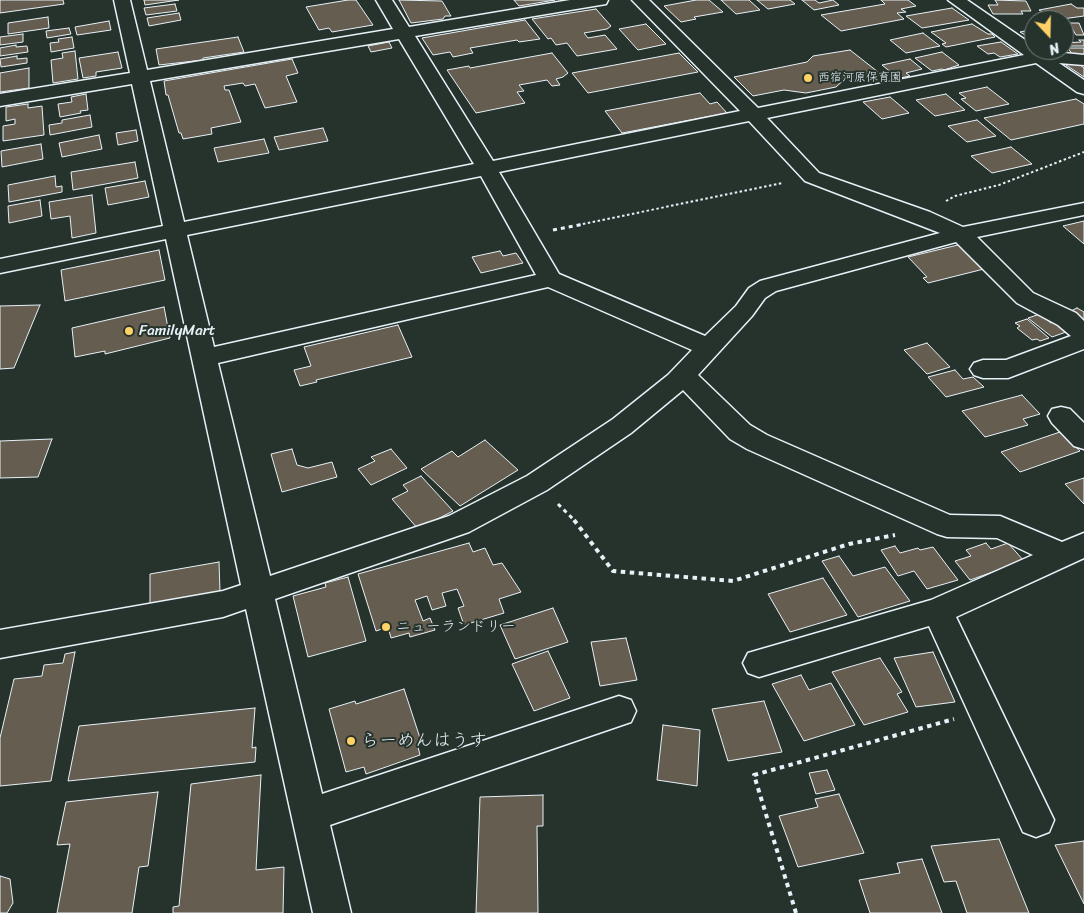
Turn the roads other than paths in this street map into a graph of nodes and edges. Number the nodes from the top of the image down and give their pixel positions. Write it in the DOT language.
graph roads {
  1 [pos="122,0"];
  2 [pos="384,0"];
  3 [pos="600,0"];
  4 [pos="640,0"];
  5 [pos="956,0"];
  6 [pos="404,33"];
  7 [pos="1024,47"];
  8 [pos="1024,59"];
  9 [pos="1043,60"];
  10 [pos="140,77"];
  11 [pos="1084,88"];
  12 [pos="0,100"];
  13 [pos="754,115"];
  14 [pos="487,168"];
  15 [pos="1084,209"];
  16 [pos="175,231"];
  17 [pos="961,234"];
  18 [pos="0,266"];
  19 [pos="550,279"];
  20 [pos="1084,334"];
  21 [pos="1084,340"];
  22 [pos="710,348"];
  23 [pos="204,358"];
  24 [pos="983,369"];
  25 [pos="683,374"];
  26 [pos="1061,416"];
  27 [pos="1084,439"];
  28 [pos="1073,550"];
  29 [pos="259,593"];
  30 [pos="938,611"];
  31 [pos="0,644"];
  32 [pos="760,664"];
  33 [pos="618,712"];
  34 [pos="310,815"];
  35 [pos="1036,820"];
  36 [pos="332,913"];
  1 -- 10 [label="street"];
  2 -- 6 [label="street"];
  3 -- 6 [label="street"];
  4 -- 13 [label="street"];
  5 -- 7 [label="street"];
  6 -- 10 [label="street"];
  6 -- 14 [label="street"];
  8 -- 13 [label="street"];
  9 -- 11 [label="street"];
  10 -- 12 [label="street"];
  10 -- 16 [label="street"];
  13 -- 14 [label="street"];
  13 -- 17 [label="street"];
  14 -- 16 [label="street"];
  14 -- 19 [label="street"];
  15 -- 17 [label="street"];
  16 -- 18 [label="street"];
  16 -- 23 [label="street"];
  17 -- 20 [label="street"];
  17 -- 22 [label="street"];
  19 -- 22 [label="street"];
  19 -- 23 [label="street"];
  21 -- 24 [label="street"];
  22 -- 25 [label="street"];
  23 -- 29 [label="street"];
  25 -- 28 [label="street"];
  25 -- 29 [label="street"];
  26 -- 27 [label="street"];
  28 -- 30 [label="street"];
  29 -- 31 [label="street"];
  29 -- 34 [label="street"];
  30 -- 32 [label="street"];
  30 -- 35 [label="street"];
  33 -- 34 [label="street"];
  34 -- 36 [label="street"];
}
